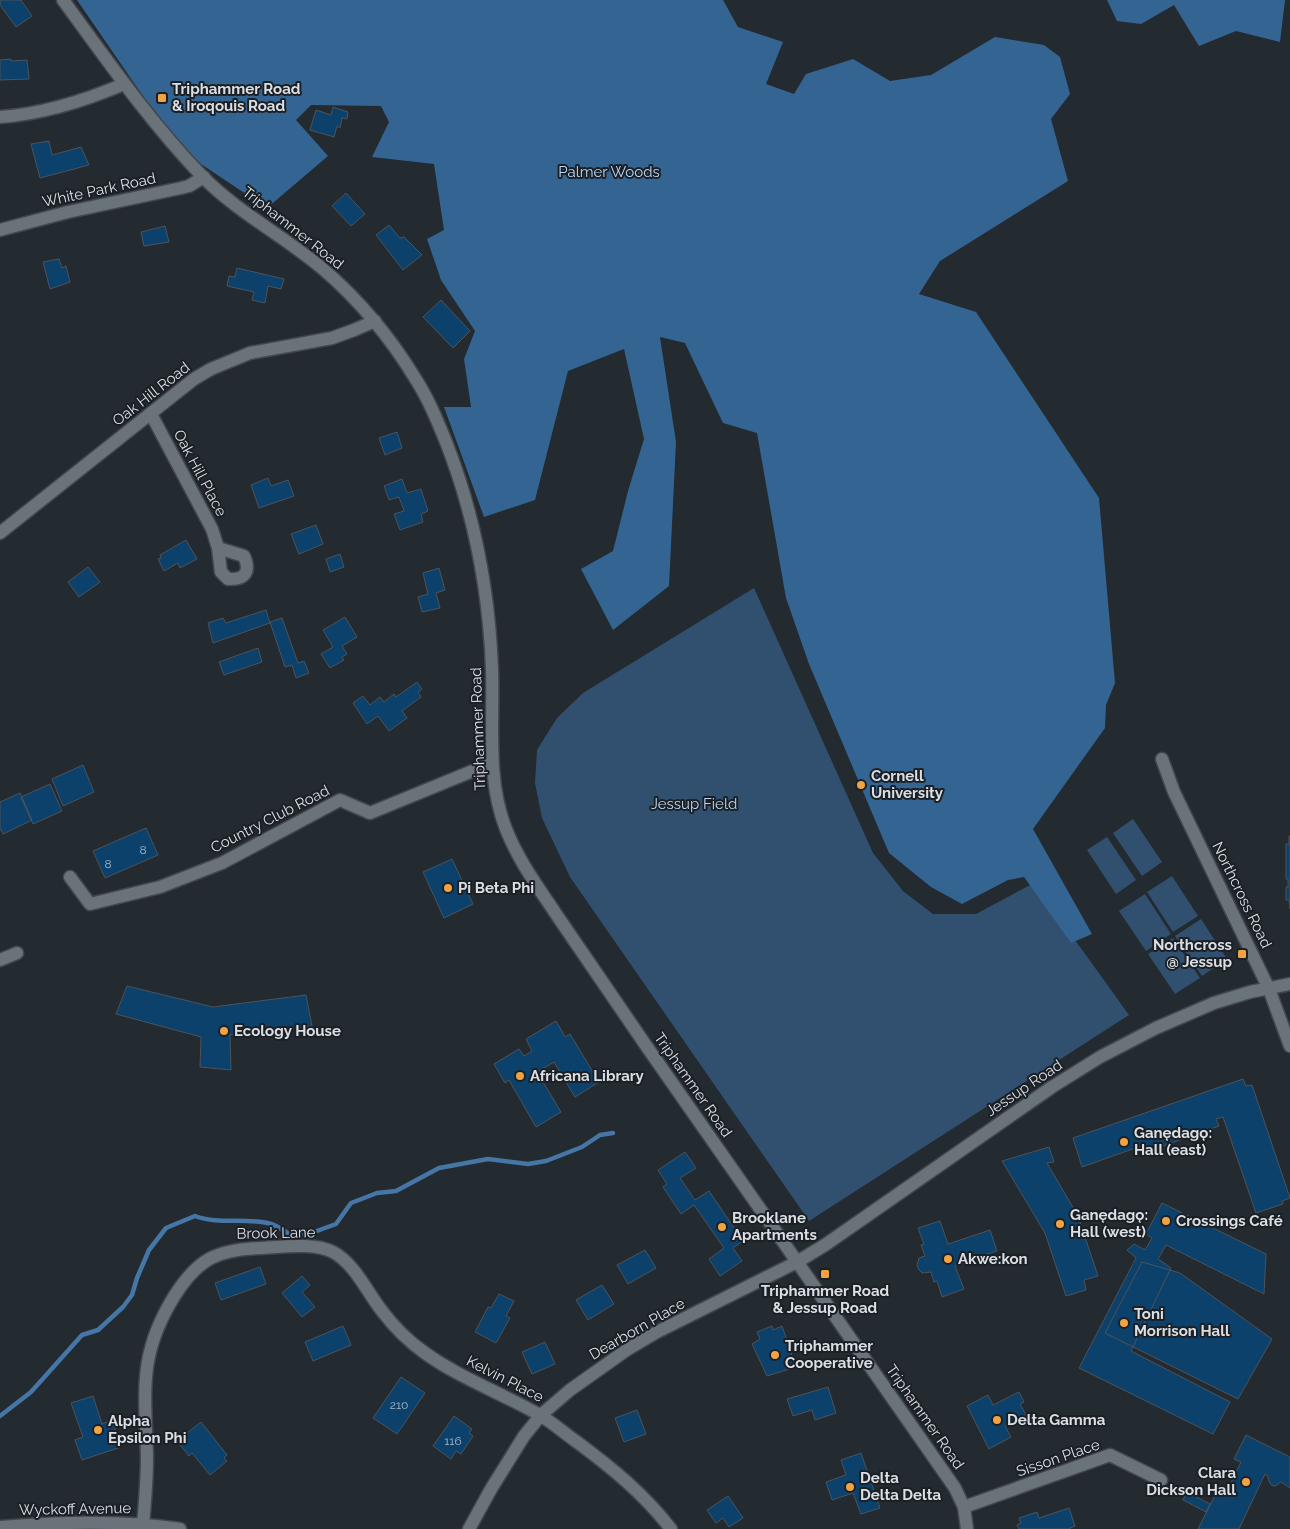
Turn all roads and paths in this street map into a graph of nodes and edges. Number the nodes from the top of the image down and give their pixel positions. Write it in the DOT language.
graph roads {
  1 [pos="63,0"];
  2 [pos="124,84"];
  3 [pos="0,117"];
  4 [pos="204,177"];
  5 [pos="0,230"];
  6 [pos="375,321"];
  7 [pos="150,414"];
  8 [pos="0,533"];
  9 [pos="218,548"];
  10 [pos="1162,759"];
  11 [pos="492,763"];
  12 [pos="70,877"];
  13 [pos="17,953"];
  14 [pos="0,960"];
  15 [pos="1290,984"];
  16 [pos="1269,989"];
  17 [pos="1290,1046"];
  18 [pos="332,1252"];
  19 [pos="797,1262"];
  20 [pos="541,1415"];
  21 [pos="1161,1480"];
  22 [pos="964,1507"];
  23 [pos="143,1525"];
  24 [pos="0,1527"];
  25 [pos="180,1529"];
  26 [pos="469,1529"];
  27 [pos="671,1529"];
  28 [pos="967,1529"];
  1 -- 2 [label="street, Triphammer Road"];
  2 -- 3 [label="street"];
  2 -- 4 [label="street, Triphammer Road"];
  4 -- 5 [label="street, White Park Road"];
  4 -- 6 [label="street, Triphammer Road"];
  6 -- 7 [label="street, Oak Hill Road"];
  6 -- 11 [label="street, Triphammer Road"];
  7 -- 8 [label="street, Oak Hill Road"];
  7 -- 9 [label="street, Oak Hill Place"];
  10 -- 16 [label="street, Northcross Road"];
  11 -- 12 [label="street, Country Club Road"];
  11 -- 19 [label="street, Triphammer Road"];
  13 -- 14 [label="street"];
  15 -- 16 [label="street, Jessup Road"];
  16 -- 17 [label="street, Northcross Road"];
  16 -- 19 [label="street, Jessup Road"];
  18 -- 20 [label="street, Kelvin Place"];
  18 -- 23 [label="street, Brook Lane"];
  19 -- 20 [label="street, Dearborn Place"];
  19 -- 22 [label="street, Triphammer Road"];
  20 -- 26 [label="street, Dearborn Place"];
  20 -- 27 [label="street, Kelvin Place"];
  21 -- 22 [label="street, Sisson Place"];
  22 -- 28 [label="street, Triphammer Road"];
  23 -- 24 [label="street, Wyckoff Avenue"];
  23 -- 25 [label="street, Wyckoff Avenue"];
}
